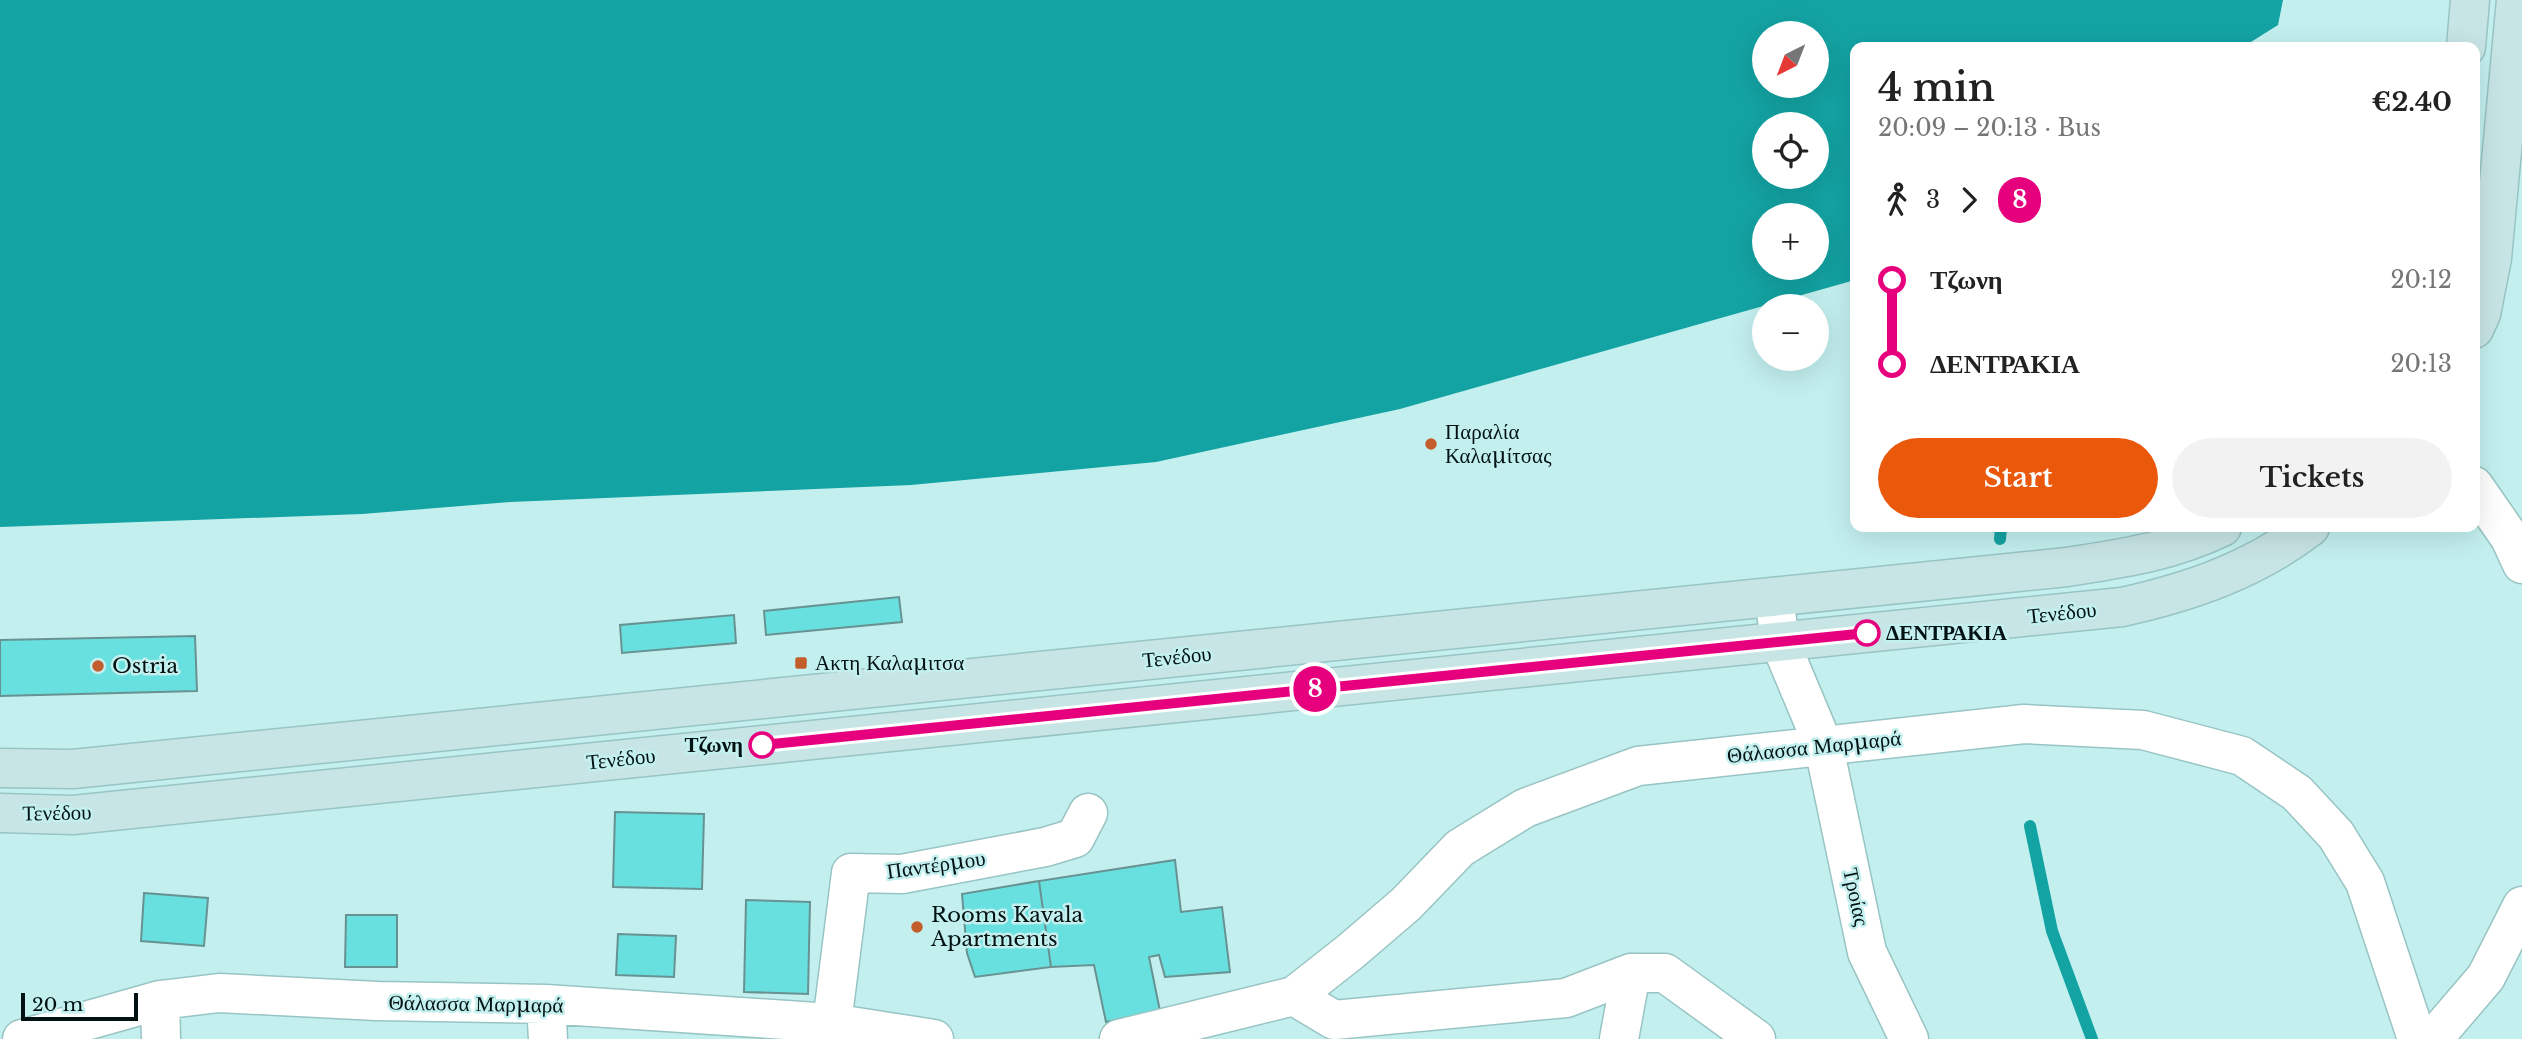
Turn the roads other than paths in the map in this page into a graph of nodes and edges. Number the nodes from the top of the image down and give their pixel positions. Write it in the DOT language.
graph roads {
  1 [pos="2470,0"];
  2 [pos="2516,0"];
  3 [pos="2466,42"];
  4 [pos="2480,315"];
  5 [pos="2480,495"];
  6 [pos="2211,532"];
  7 [pos="2302,532"];
  8 [pos="2522,564"];
  9 [pos="1774,597"];
  10 [pos="1780,642"];
  11 [pos="1824,747"];
  12 [pos="0,768"];
  13 [pos="0,813"];
  14 [pos="1088,813"];
  15 [pos="2522,906"];
  16 [pos="1631,973"];
  17 [pos="1294,996"];
  18 [pos="160,1000"];
  19 [pos="547,1021"];
  20 [pos="831,1031"];
  21 [pos="22,1039"];
  22 [pos="161,1039"];
  23 [pos="934,1039"];
  24 [pos="1119,1039"];
  25 [pos="1619,1039"];
  26 [pos="1756,1039"];
  27 [pos="1909,1039"];
  28 [pos="2417,1039"];
  29 [pos="2433,1039"];
  1 -- 3 [label="main road"];
  2 -- 4 [label="main road"];
  5 -- 8 [label="street"];
  6 -- 9 [label="main road, Τενέδου"];
  7 -- 10 [label="main road, Τενέδου"];
  9 -- 10 [label="street, Τροίας"];
  9 -- 12 [label="main road, Τενέδου"];
  10 -- 11 [label="street, Τροίας"];
  10 -- 13 [label="main road, Τενέδου"];
  11 -- 17 [label="street, Θάλασσα Μαρμαρά"];
  11 -- 27 [label="street, Τροίας"];
  11 -- 28 [label="street, Θάλασσα Μαρμαρά"];
  14 -- 20 [label="street, Παντέρμου"];
  15 -- 29 [label="street"];
  16 -- 17 [label="street"];
  16 -- 25 [label="street"];
  16 -- 26 [label="street"];
  17 -- 24 [label="street, Θάλασσα Μαρμαρά"];
  18 -- 19 [label="street, Θάλασσα Μαρμαρά"];
  18 -- 21 [label="street, Θάλασσα Μαρμαρά"];
  18 -- 22 [label="street"];
  19 -- 20 [label="street, Θάλασσα Μαρμαρά"];
  20 -- 23 [label="street, Θάλασσα Μαρμαρά"];
}
